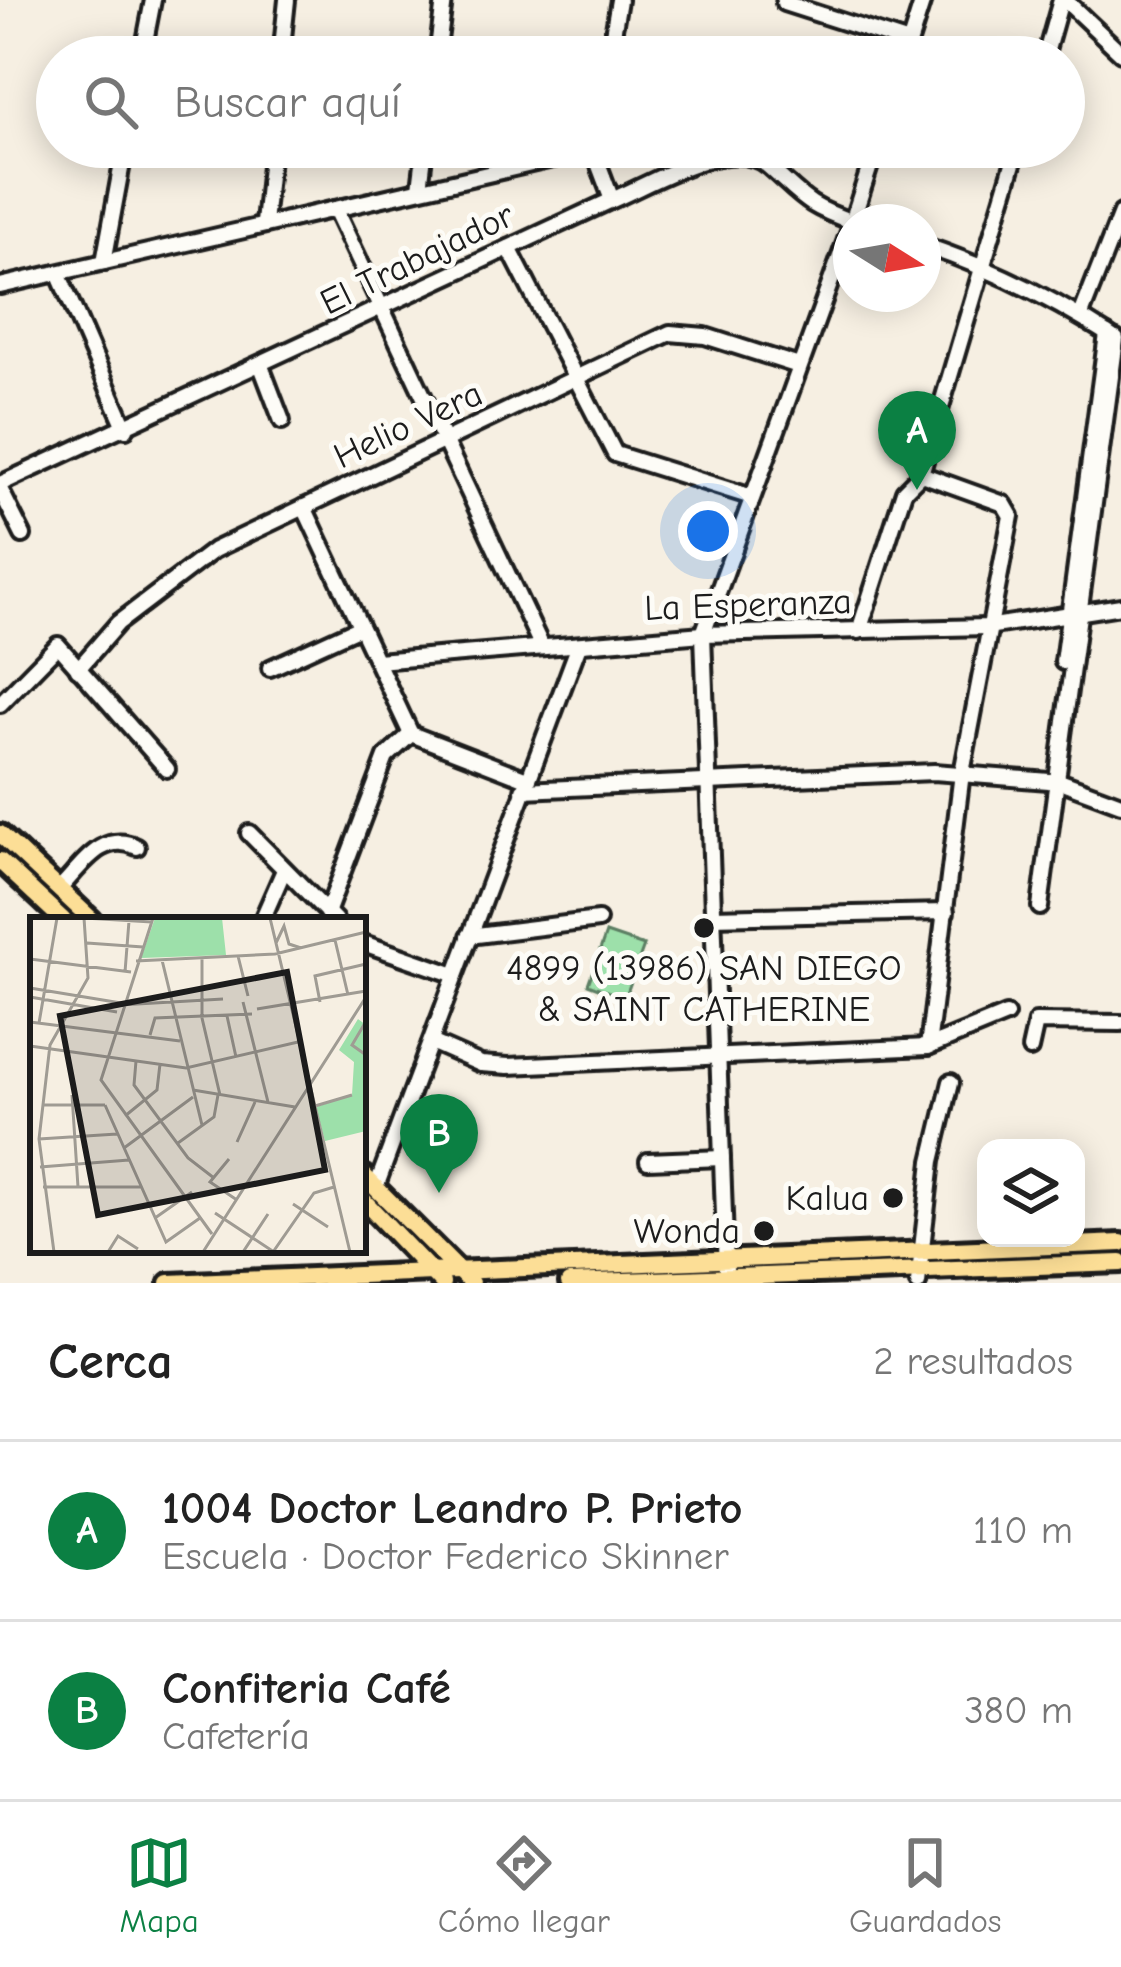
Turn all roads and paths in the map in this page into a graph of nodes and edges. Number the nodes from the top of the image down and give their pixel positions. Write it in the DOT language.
graph roads {
  1 [pos="153,0"];
  2 [pos="286,0"];
  3 [pos="444,0"];
  4 [pos="619,0"];
  5 [pos="923,0"];
  6 [pos="1064,0"];
  7 [pos="784,3"];
  8 [pos="146,36"];
  9 [pos="283,36"];
  10 [pos="440,36"];
  11 [pos="613,36"];
  12 [pos="870,36"];
  13 [pos="911,36"];
  14 [pos="1052,36"];
  15 [pos="1121,53"];
  16 [pos="121,168"];
  17 [pos="270,168"];
  18 [pos="422,168"];
  19 [pos="508,168"];
  20 [pos="599,168"];
  21 [pos="691,168"];
  22 [pos="771,168"];
  23 [pos="869,168"];
  24 [pos="1012,168"];
  25 [pos="420,188"];
  26 [pos="612,200"];
  27 [pos="858,204"];
  28 [pos="335,209"];
  29 [pos="1121,213"];
  30 [pos="833,215"];
  31 [pos="264,223"];
  32 [pos="509,248"];
  33 [pos="941,251"];
  34 [pos="104,262"];
  35 [pos="983,266"];
  36 [pos="58,273"];
  37 [pos="833,274"];
  38 [pos="0,286"];
  39 [pos="385,308"];
  40 [pos="1081,315"];
  41 [pos="1114,339"];
  42 [pos="261,366"];
  43 [pos="799,366"];
  44 [pos="575,378"];
  45 [pos="282,421"];
  46 [pos="126,429"];
  47 [pos="445,440"];
  48 [pos="921,474"];
  49 [pos="0,486"];
  50 [pos="752,497"];
  51 [pos="304,508"];
  52 [pos="23,535"];
  53 [pos="1121,606"];
  54 [pos="1075,613"];
  55 [pos="360,627"];
  56 [pos="987,627"];
  57 [pos="860,631"];
  58 [pos="703,634"];
  59 [pos="579,645"];
  60 [pos="542,647"];
  61 [pos="377,662"];
  62 [pos="78,668"];
  63 [pos="270,668"];
  64 [pos="0,704"];
  65 [pos="411,734"];
  66 [pos="166,769"];
  67 [pos="962,773"];
  68 [pos="707,778"];
  69 [pos="1052,781"];
  70 [pos="525,784"];
  71 [pos="1121,804"];
  72 [pos="249,833"];
  73 [pos="0,834"];
  74 [pos="137,847"];
  75 [pos="0,861"];
  76 [pos="284,870"];
  77 [pos="59,889"];
  78 [pos="1040,907"];
  79 [pos="946,912"];
  80 [pos="331,916"];
  81 [pos="60,917"];
  82 [pos="89,917"];
  83 [pos="263,917"];
  84 [pos="712,917"];
  85 [pos="598,920"];
  86 [pos="469,937"];
  87 [pos="366,944"];
  88 [pos="455,975"];
  89 [pos="1006,1015"];
  90 [pos="1121,1024"];
  91 [pos="431,1042"];
  92 [pos="928,1047"];
  93 [pos="1030,1049"];
  94 [pos="718,1057"];
  95 [pos="951,1082"];
  96 [pos="722,1158"];
  97 [pos="648,1161"];
  98 [pos="367,1188"];
  99 [pos="1085,1243"];
  100 [pos="1121,1243"];
  101 [pos="977,1245"];
  102 [pos="918,1250"];
  103 [pos="1121,1263"];
  104 [pos="726,1266"];
  105 [pos="465,1276"];
  106 [pos="974,1276"];
  107 [pos="438,1277"];
  108 [pos="918,1278"];
  109 [pos="655,1281"];
  110 [pos="607,1282"];
  111 [pos="169,1283"];
  112 [pos="568,1283"];
  1 -- 8 [label="street"];
  2 -- 9 [label="street"];
  3 -- 10 [label="street"];
  4 -- 11 [label="street"];
  5 -- 13 [label="street"];
  6 -- 14 [label="street"];
  6 -- 15 [label="street"];
  7 -- 12 [label="street"];
  16 -- 34 [label="street"];
  17 -- 31 [label="street"];
  18 -- 25 [label="street"];
  19 -- 25 [label="street"];
  20 -- 26 [label="street"];
  21 -- 26 [label="street, El Trabajador"];
  22 -- 30 [label="street, El Trabajador"];
  23 -- 27 [label="street"];
  24 -- 35 [label="street"];
  25 -- 28 [label="street"];
  26 -- 32 [label="street, El Trabajador"];
  28 -- 31 [label="street"];
  28 -- 39 [label="street"];
  29 -- 40 [label="street"];
  31 -- 34 [label="street"];
  32 -- 39 [label="street, El Trabajador"];
  32 -- 44 [label="street"];
  33 -- 35 [label="street"];
  34 -- 36 [label="street"];
  35 -- 40 [label="street"];
  35 -- 48 [label="street"];
  36 -- 38 [label="street"];
  36 -- 46 [label="street"];
  37 -- 43 [label="street"];
  39 -- 42 [label="street, El Trabajador"];
  39 -- 47 [label="street"];
  40 -- 41 [label="street"];
  41 -- 54 [label="street"];
  42 -- 45 [label="street"];
  42 -- 46 [label="street, El Trabajador"];
  43 -- 44 [label="street, Helio Vera"];
  43 -- 50 [label="street"];
  44 -- 47 [label="street, Helio Vera"];
  44 -- 50 [label="street"];
  46 -- 49 [label="street, El Trabajador"];
  47 -- 51 [label="street, Helio Vera"];
  47 -- 60 [label="street"];
  48 -- 56 [label="street"];
  48 -- 57 [label="street"];
  49 -- 52 [label="street"];
  50 -- 58 [label="street"];
  51 -- 55 [label="street"];
  51 -- 62 [label="street, Helio Vera"];
  53 -- 54 [label="street, La Esperanza"];
  54 -- 56 [label="street, La Esperanza"];
  54 -- 69 [label="street"];
  55 -- 61 [label="street"];
  55 -- 63 [label="street"];
  56 -- 57 [label="street, La Esperanza"];
  56 -- 67 [label="street"];
  57 -- 58 [label="street, La Esperanza"];
  58 -- 59 [label="street, La Esperanza"];
  58 -- 68 [label="street"];
  59 -- 60 [label="street, La Esperanza"];
  59 -- 70 [label="street"];
  60 -- 61 [label="street, La Esperanza"];
  61 -- 65 [label="street"];
  62 -- 64 [label="street"];
  62 -- 66 [label="street"];
  65 -- 70 [label="street"];
  65 -- 80 [label="street"];
  67 -- 68 [label="street"];
  67 -- 69 [label="street"];
  67 -- 79 [label="street"];
  68 -- 70 [label="street"];
  68 -- 84 [label="street"];
  69 -- 71 [label="street"];
  69 -- 78 [label="street"];
  70 -- 86 [label="street"];
  72 -- 76 [label="street"];
  73 -- 77 [label="main road"];
  74 -- 77 [label="street"];
  75 -- 81 [label="main road"];
  76 -- 80 [label="street"];
  76 -- 83 [label="street"];
  77 -- 82 [label="main road"];
  79 -- 84 [label="street"];
  79 -- 92 [label="street"];
  84 -- 94 [label="street"];
  85 -- 86 [label="street"];
  86 -- 88 [label="street"];
  87 -- 88 [label="street"];
  88 -- 91 [label="street"];
  89 -- 92 [label="street"];
  90 -- 93 [label="street"];
  91 -- 94 [label="street"];
  91 -- 98 [label="street"];
  92 -- 94 [label="street"];
  94 -- 96 [label="street"];
  95 -- 102 [label="street"];
  96 -- 97 [label="street"];
  96 -- 104 [label="street"];
  98 -- 105 [label="main road"];
  98 -- 107 [label="main road"];
  99 -- 100 [label="main road"];
  101 -- 102 [label="main road"];
  102 -- 104 [label="main road"];
  102 -- 108 [label="street"];
  103 -- 106 [label="main road"];
  104 -- 105 [label="main road"];
  104 -- 108 [label="main road"];
  104 -- 109 [label="main road"];
  105 -- 107 [label="main road"];
  106 -- 108 [label="main road"];
  107 -- 111 [label="main road"];
  109 -- 110 [label="main road"];
  110 -- 112 [label="main road"];
}
